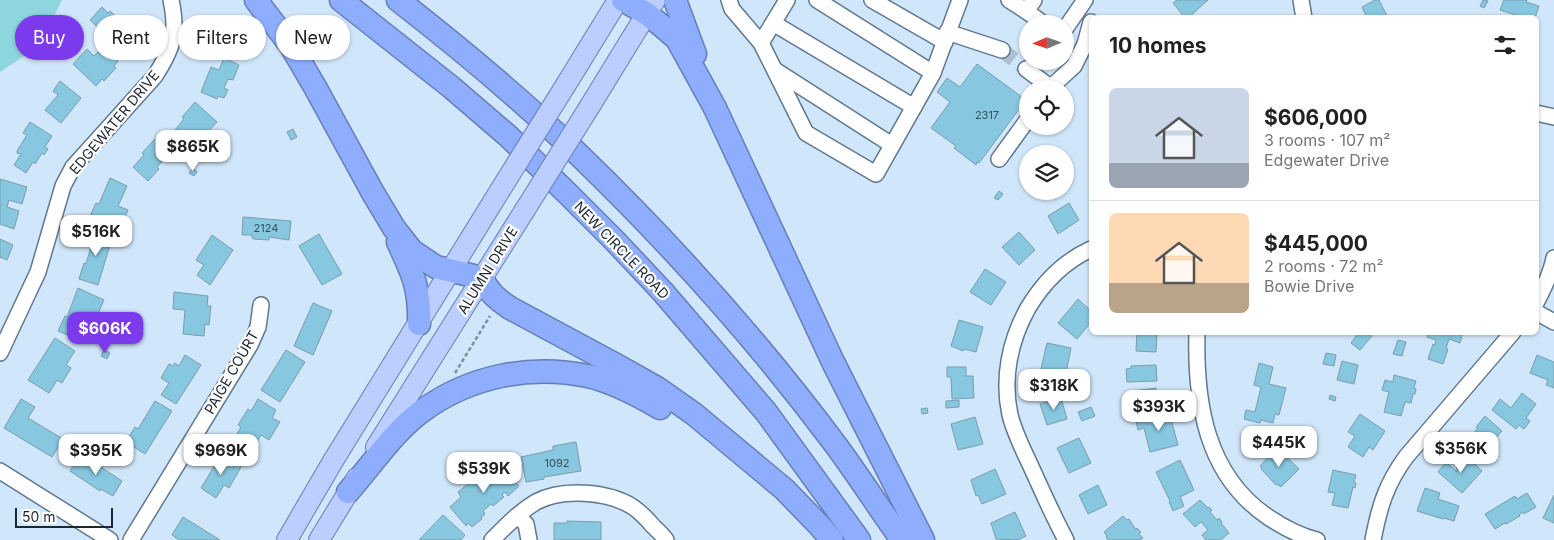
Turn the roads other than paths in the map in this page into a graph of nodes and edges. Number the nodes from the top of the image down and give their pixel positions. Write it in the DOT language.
graph roads {
  1 [pos="171,0"];
  2 [pos="256,0"];
  3 [pos="341,0"];
  4 [pos="398,0"];
  5 [pos="618,0"];
  6 [pos="622,0"];
  7 [pos="675,0"];
  8 [pos="729,0"];
  9 [pos="787,0"];
  10 [pos="817,0"];
  11 [pos="872,0"];
  12 [pos="960,0"];
  13 [pos="1009,0"];
  14 [pos="1086,0"];
  15 [pos="1030,6"];
  16 [pos="651,7"];
  17 [pos="1091,15"];
  18 [pos="1074,17"];
  19 [pos="773,23"];
  20 [pos="1089,29"];
  21 [pos="946,37"];
  22 [pos="761,43"];
  23 [pos="1002,50"];
  24 [pos="774,70"];
  25 [pos="1028,70"];
  26 [pos="933,73"];
  27 [pos="1040,80"];
  28 [pos="1058,80"];
  29 [pos="914,107"];
  30 [pos="715,108"];
  31 [pos="1539,114"];
  32 [pos="1554,117"];
  33 [pos="1019,131"];
  34 [pos="892,145"];
  35 [pos="999,159"];
  36 [pos="381,207"];
  37 [pos="1089,250"];
  38 [pos="1554,258"];
  39 [pos="450,271"];
  40 [pos="482,278"];
  41 [pos="1539,298"];
  42 [pos="261,305"];
  43 [pos="1539,314"];
  44 [pos="1554,322"];
  45 [pos="418,324"];
  46 [pos="1197,335"];
  47 [pos="1510,335"];
  48 [pos="0,354"];
  49 [pos="0,471"];
  50 [pos="348,492"];
  51 [pos="517,516"];
  52 [pos="831,539"];
  53 [pos="110,540"];
  54 [pos="131,540"];
  55 [pos="286,540"];
  56 [pos="319,540"];
  57 [pos="492,540"];
  58 [pos="529,540"];
  59 [pos="666,540"];
  60 [pos="859,540"];
  61 [pos="902,540"];
  62 [pos="923,540"];
  63 [pos="1066,540"];
  64 [pos="1317,540"];
  65 [pos="1373,540"];
  1 -- 48 [label="street, EDGEWATER DRIVE"];
  2 -- 36 [label="highway"];
  3 -- 60 [label="highway, NEW CIRCLE ROAD"];
  4 -- 61 [label="highway"];
  5 -- 39 [label="main road, bridge"];
  6 -- 16 [label="highway"];
  7 -- 30 [label="highway"];
  8 -- 22 [label="street"];
  9 -- 19 [label="street"];
  10 -- 26 [label="street"];
  11 -- 21 [label="street"];
  12 -- 21 [label="street"];
  13 -- 15 [label="street"];
  14 -- 17 [label="street"];
  14 -- 18 [label="street"];
  16 -- 30 [label="highway"];
  16 -- 40 [label="main road, ALUMNI DRIVE, bridge"];
  19 -- 22 [label="street"];
  19 -- 29 [label="street"];
  20 -- 28 [label="street"];
  21 -- 23 [label="street"];
  21 -- 26 [label="street"];
  22 -- 24 [label="street"];
  24 -- 34 [label="street"];
  24 -- 34 [label="street"];
  25 -- 27 [label="street"];
  26 -- 29 [label="street"];
  29 -- 34 [label="street"];
  30 -- 62 [label="highway"];
  31 -- 32 [label="street"];
  33 -- 35 [label="street"];
  36 -- 39 [label="highway"];
  36 -- 45 [label="highway"];
  37 -- 63 [label="street"];
  38 -- 41 [label="street"];
  39 -- 40 [label="highway"];
  39 -- 45 [label="main road"];
  40 -- 50 [label="main road, ALUMNI DRIVE"];
  40 -- 52 [label="highway"];
  42 -- 54 [label="street, PAIGE COURT"];
  43 -- 44 [label="street"];
  45 -- 55 [label="main road"];
  46 -- 64 [label="street"];
  47 -- 65 [label="street"];
  49 -- 53 [label="street"];
  50 -- 52 [label="highway"];
  50 -- 56 [label="main road, ALUMNI DRIVE"];
  51 -- 57 [label="street"];
  51 -- 58 [label="street"];
  51 -- 59 [label="street"];
}
